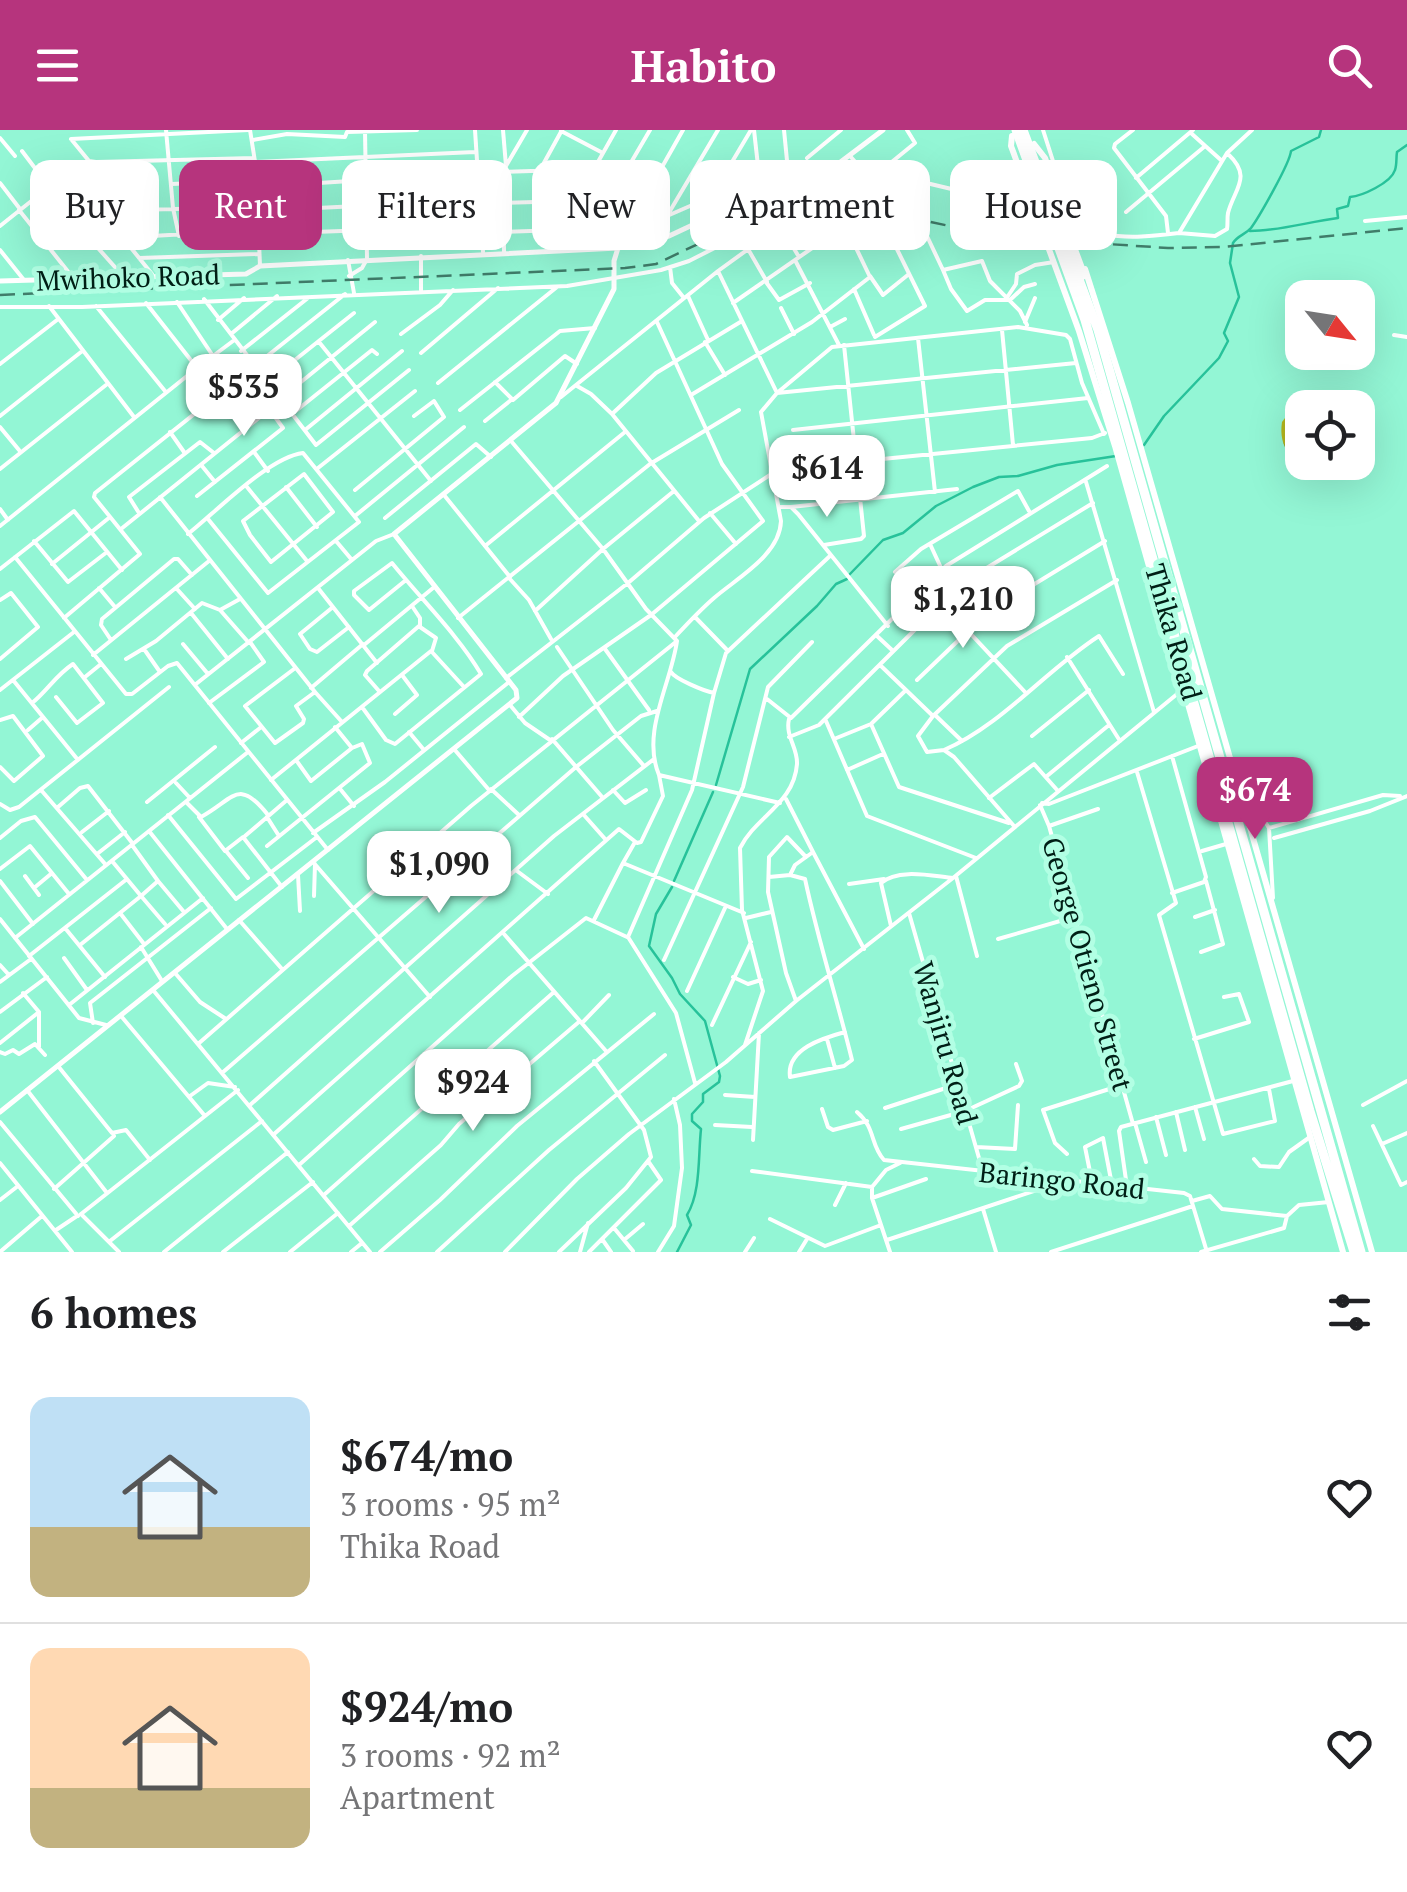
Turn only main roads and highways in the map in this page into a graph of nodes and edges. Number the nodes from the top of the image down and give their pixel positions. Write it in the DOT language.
graph roads {
  1 [pos="1026,130"];
  2 [pos="1011,132"];
  3 [pos="1034,144"];
  4 [pos="1024,160"];
  5 [pos="1035,160"];
  6 [pos="1038,160"];
  7 [pos="1046,160"];
  8 [pos="1062,250"];
  9 [pos="1062,250"];
  10 [pos="1063,254"];
  11 [pos="1128,449"];
  12 [pos="1198,684"];
  13 [pos="1218,723"];
  14 [pos="1322,1108"];
  15 [pos="1310,1110"];
  16 [pos="1354,1240"];
  17 [pos="1357,1252"];
  1 -- 3 [label="highway"];
  1 -- 5 [label="highway, Thika Road"];
  2 -- 4 [label="highway"];
  3 -- 6 [label="highway"];
  3 -- 7 [label="main road, Thika Road"];
  8 -- 10 [label="highway, Thika Road"];
  9 -- 10 [label="main road, Thika Road"];
  10 -- 11 [label="highway, Thika Road"];
  10 -- 11 [label="main road, Thika Road"];
  10 -- 11 [label="highway, Thika Road"];
  10 -- 11 [label="main road, Thika Road"];
  11 -- 12 [label="highway, Thika Road"];
  11 -- 13 [label="main road, Thika Road"];
  11 -- 15 [label="highway, Thika Road"];
  11 -- 17 [label="main road, Thika Road"];
  12 -- 13 [label="highway"];
  12 -- 14 [label="highway, Thika Road"];
  13 -- 17 [label="main road, Thika Road"];
  14 -- 16 [label="highway, Thika Road"];
  14 -- 17 [label="highway"];
  15 -- 16 [label="highway, Thika Road"];
  15 -- 17 [label="highway"];
  16 -- 17 [label="highway, Thika Road"];
}
